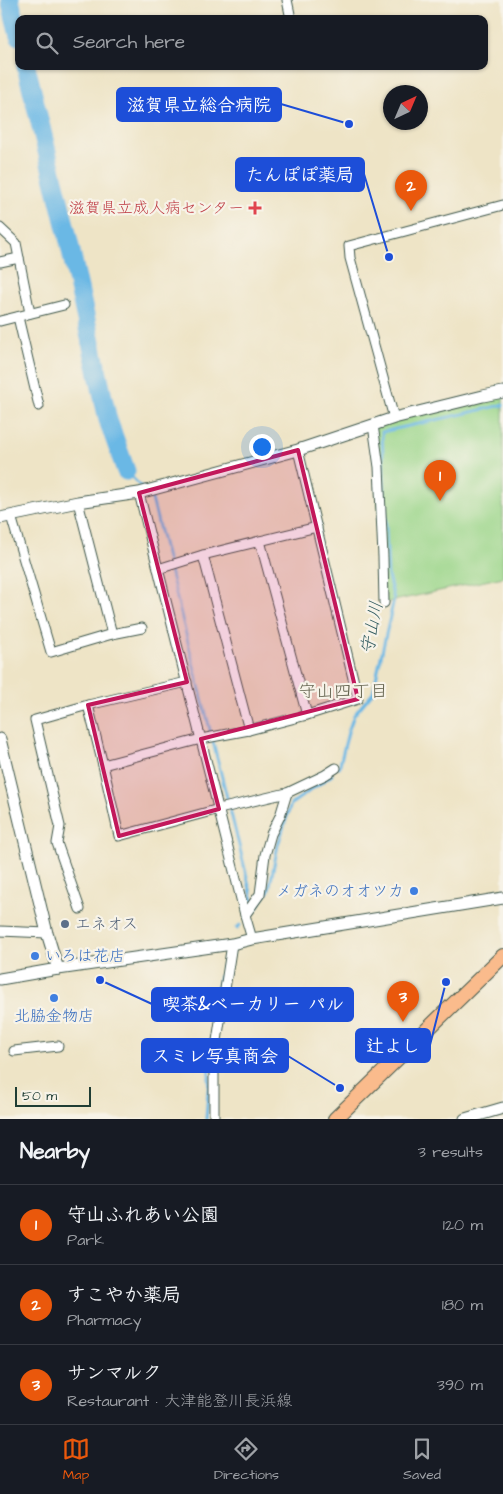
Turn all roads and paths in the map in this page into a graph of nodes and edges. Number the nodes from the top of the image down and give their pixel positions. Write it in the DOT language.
graph roads {
  1 [pos="287,0"];
  2 [pos="290,15"];
  3 [pos="503,205"];
  4 [pos="0,228"];
  5 [pos="19,258"];
  6 [pos="0,262"];
  7 [pos="64,305"];
  8 [pos="30,313"];
  9 [pos="18,316"];
  10 [pos="0,321"];
  11 [pos="503,392"];
  12 [pos="39,406"];
  13 [pos="394,418"];
  14 [pos="373,425"];
  15 [pos="298,450"];
  16 [pos="139,493"];
  17 [pos="78,502"];
  18 [pos="6,517"];
  19 [pos="317,527"];
  20 [pos="260,541"];
  21 [pos="203,555"];
  22 [pos="158,569"];
  23 [pos="384,604"];
  24 [pos="142,628"];
  25 [pos="112,634"];
  26 [pos="186,682"];
  27 [pos="88,705"];
  28 [pos="307,715"];
  29 [pos="249,730"];
  30 [pos="0,739"];
  31 [pos="201,739"];
  32 [pos="103,765"];
  33 [pos="336,768"];
  34 [pos="287,794"];
  35 [pos="219,809"];
  36 [pos="503,898"];
  37 [pos="80,909"];
  38 [pos="245,915"];
  39 [pos="0,931"];
  40 [pos="47,933"];
  41 [pos="252,939"];
  42 [pos="232,944"];
  43 [pos="503,956"];
  44 [pos="58,969"];
  45 [pos="0,979"];
  46 [pos="58,1046"];
  47 [pos="14,1050"];
  48 [pos="503,1108"];
  49 [pos="214,1119"];
  50 [pos="334,1119"];
  51 [pos="465,1119"];
  1 -- 2 [label="street"];
  3 -- 13 [label="street"];
  4 -- 5 [label="street"];
  5 -- 6 [label="street"];
  5 -- 8 [label="street"];
  7 -- 8 [label="street"];
  8 -- 9 [label="street"];
  9 -- 10 [label="street"];
  9 -- 12 [label="street"];
  11 -- 13 [label="street"];
  13 -- 14 [label="street"];
  14 -- 15 [label="street"];
  14 -- 23 [label="street"];
  15 -- 16 [label="street"];
  15 -- 19 [label="street"];
  16 -- 17 [label="street"];
  16 -- 22 [label="street"];
  17 -- 18 [label="street"];
  17 -- 25 [label="street"];
  18 -- 25 [label="street"];
  19 -- 20 [label="street"];
  19 -- 28 [label="street"];
  20 -- 21 [label="street"];
  20 -- 28 [label="street"];
  21 -- 22 [label="street"];
  21 -- 29 [label="street"];
  22 -- 26 [label="street"];
  24 -- 25 [label="street"];
  26 -- 27 [label="street"];
  26 -- 31 [label="street"];
  27 -- 32 [label="street"];
  27 -- 37 [label="street"];
  28 -- 29 [label="street"];
  29 -- 31 [label="street"];
  30 -- 40 [label="street"];
  31 -- 32 [label="street"];
  31 -- 35 [label="street"];
  32 -- 35 [label="street"];
  33 -- 34 [label="street"];
  34 -- 35 [label="street"];
  34 -- 38 [label="street"];
  35 -- 38 [label="street"];
  36 -- 41 [label="street"];
  38 -- 41 [label="street"];
  39 -- 40 [label="street"];
  40 -- 44 [label="street"];
  41 -- 42 [label="street"];
  42 -- 44 [label="street"];
  42 -- 49 [label="street"];
  43 -- 50 [label="main road"];
  44 -- 45 [label="street"];
  46 -- 47 [label="street"];
  48 -- 51 [label="street"];
}
